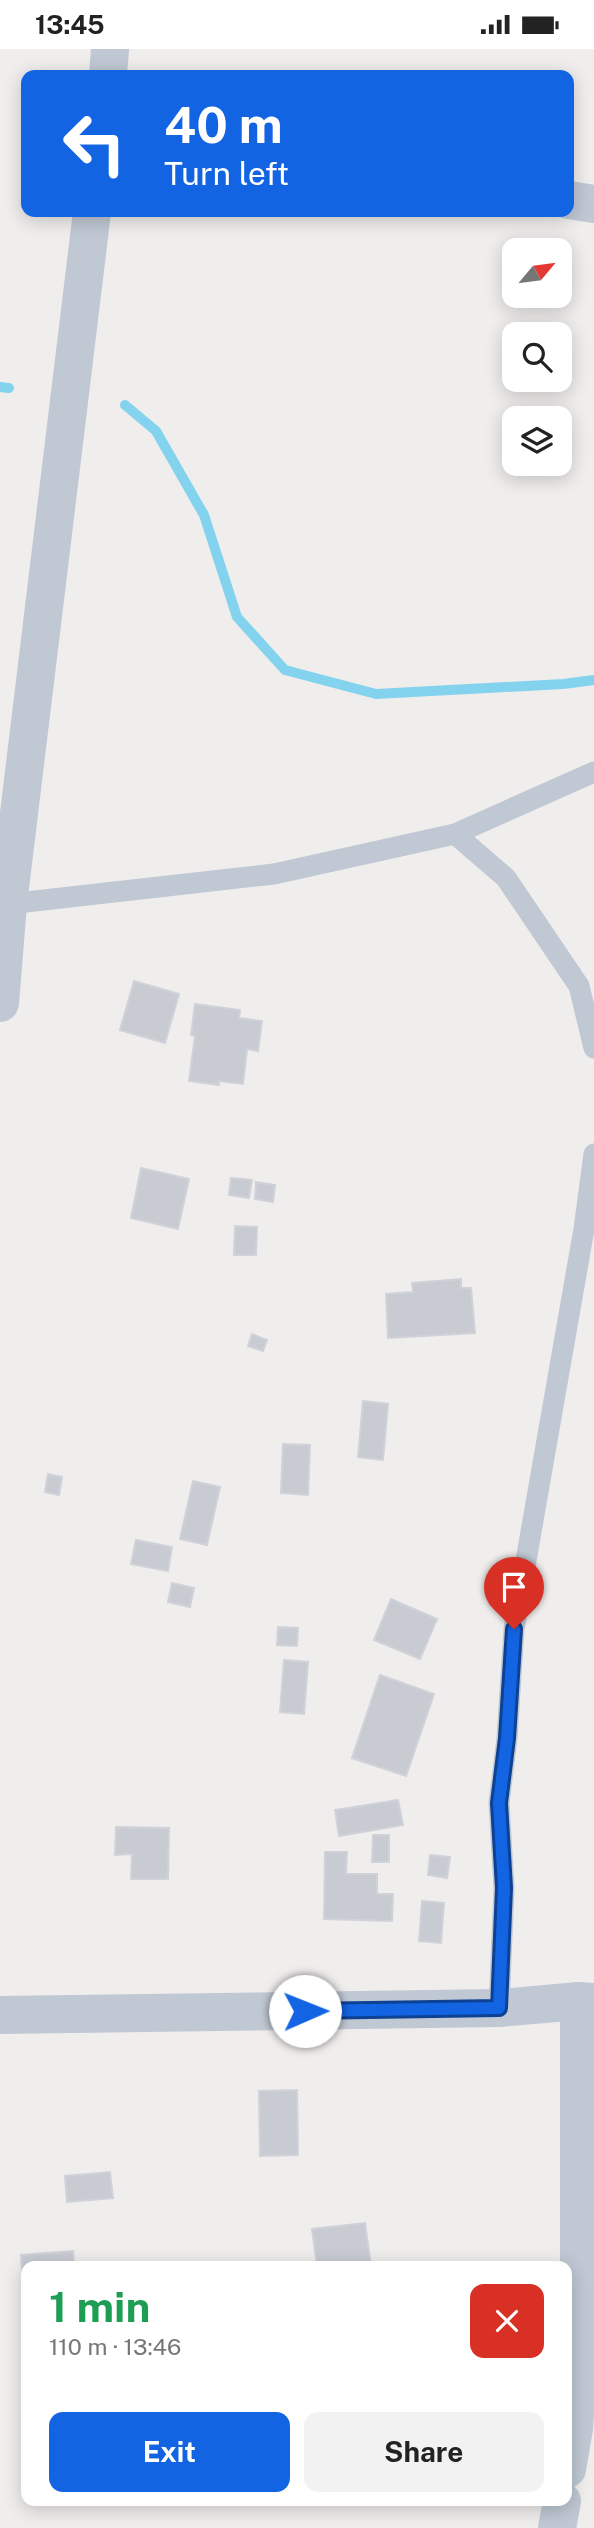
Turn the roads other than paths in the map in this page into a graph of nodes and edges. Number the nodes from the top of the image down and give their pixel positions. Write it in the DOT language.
graph roads {
  1 [pos="110,49"];
  2 [pos="108,70"];
  3 [pos="574,201"];
  4 [pos="594,204"];
  5 [pos="91,217"];
  6 [pos="594,772"];
  7 [pos="455,834"];
  8 [pos="8,904"];
  9 [pos="0,1003"];
  10 [pos="594,1048"];
  11 [pos="594,1154"];
  12 [pos="586,2002"];
  13 [pos="499,2008"];
  14 [pos="0,2015"];
  15 [pos="572,2440"];
  16 [pos="561,2506"];
  17 [pos="557,2528"];
  1 -- 2 [label="street"];
  3 -- 4 [label="street"];
  5 -- 8 [label="street"];
  6 -- 7 [label="lane"];
  7 -- 8 [label="lane"];
  7 -- 10 [label="lane"];
  8 -- 9 [label="street"];
  11 -- 13 [label="lane"];
  12 -- 13 [label="street"];
  12 -- 15 [label="street"];
  13 -- 14 [label="street"];
  16 -- 17 [label="street"];
}
